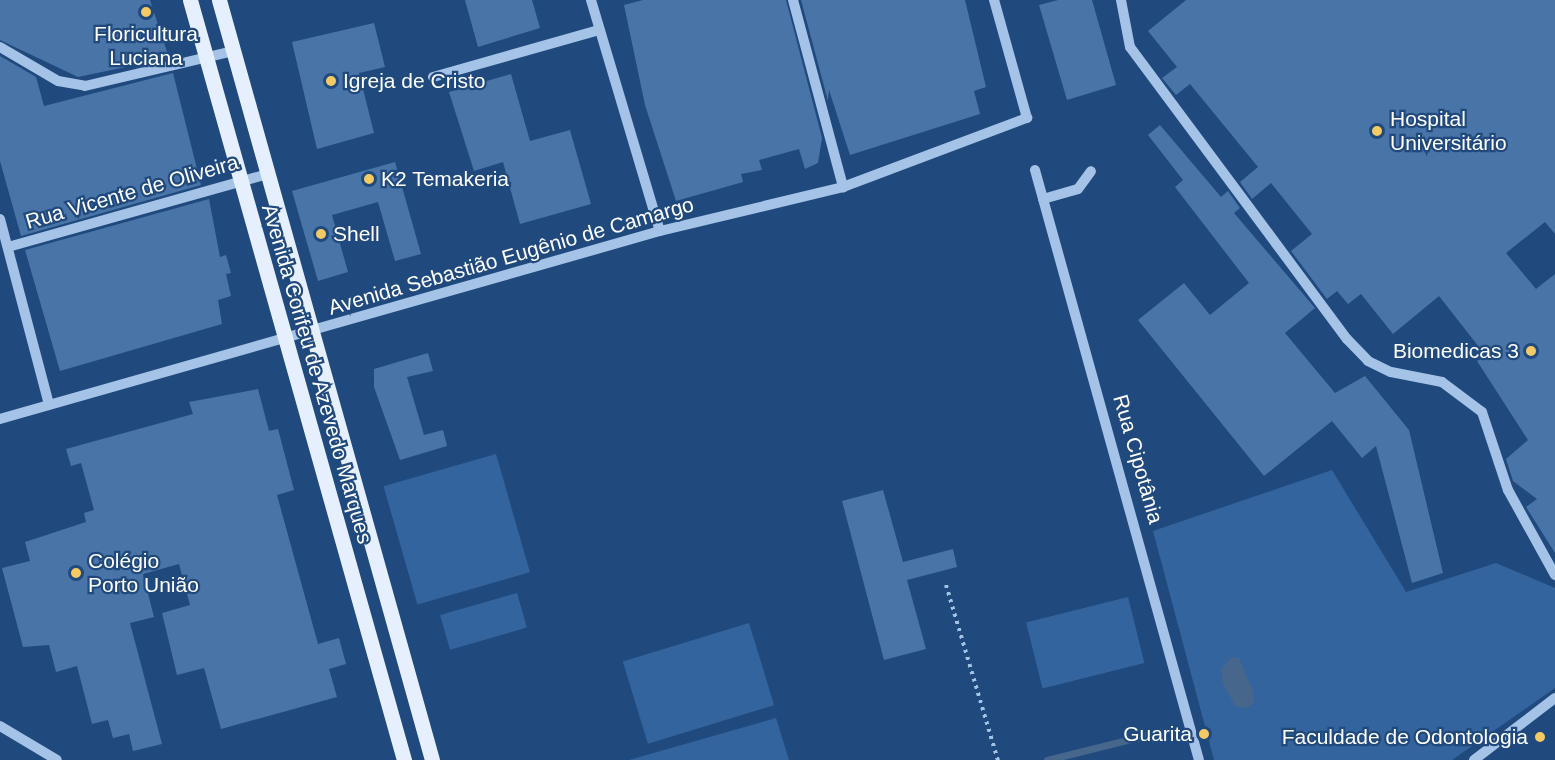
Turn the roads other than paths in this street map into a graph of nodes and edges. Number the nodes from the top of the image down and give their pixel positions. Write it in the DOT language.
graph roads {
  1 [pos="190,0"];
  2 [pos="219,0"];
  3 [pos="591,0"];
  4 [pos="793,0"];
  5 [pos="994,0"];
  6 [pos="1120,0"];
  7 [pos="599,30"];
  8 [pos="0,47"];
  9 [pos="233,51"];
  10 [pos="207,57"];
  11 [pos="433,77"];
  12 [pos="1035,170"];
  13 [pos="1091,171"];
  14 [pos="268,174"];
  15 [pos="241,181"];
  16 [pos="843,187"];
  17 [pos="1043,199"];
  18 [pos="0,219"];
  19 [pos="660,231"];
  20 [pos="8,247"];
  21 [pos="312,333"];
  22 [pos="286,340"];
  23 [pos="49,405"];
  24 [pos="0,419"];
  25 [pos="1555,575"];
  26 [pos="1555,698"];
  27 [pos="0,726"];
  28 [pos="57,760"];
  29 [pos="404,760"];
  30 [pos="432,760"];
  31 [pos="1199,760"];
  32 [pos="1473,760"];
  1 -- 10 [label="main road, Avenida Corifeu de Azevedo Marques"];
  2 -- 9 [label="main road, Avenida Corifeu de Azevedo Marques"];
  3 -- 7 [label="street"];
  4 -- 16 [label="street"];
  5 -- 16 [label="street, Avenida Sebastião Eugênio de Camargo"];
  6 -- 25 [label="street"];
  7 -- 11 [label="street"];
  7 -- 19 [label="street"];
  8 -- 10 [label="street"];
  9 -- 10 [label="street"];
  9 -- 14 [label="main road, Avenida Corifeu de Azevedo Marques"];
  10 -- 15 [label="main road, Avenida Corifeu de Azevedo Marques"];
  12 -- 17 [label="street, Rua Cipotânia"];
  13 -- 17 [label="street"];
  14 -- 15 [label="street, Rua Vicente de Oliveira"];
  14 -- 21 [label="main road, Avenida Corifeu de Azevedo Marques"];
  15 -- 20 [label="street, Rua Vicente de Oliveira"];
  15 -- 22 [label="main road, Avenida Corifeu de Azevedo Marques"];
  16 -- 19 [label="street, Avenida Sebastião Eugênio de Camargo"];
  17 -- 31 [label="street, Rua Cipotânia"];
  18 -- 20 [label="street"];
  19 -- 21 [label="street, Avenida Sebastião Eugênio de Camargo"];
  20 -- 23 [label="street"];
  21 -- 22 [label="street, Avenida Sebastião Eugênio de Camargo"];
  21 -- 30 [label="main road, Avenida Corifeu de Azevedo Marques"];
  22 -- 23 [label="street, Avenida Sebastião Eugênio de Camargo"];
  22 -- 29 [label="main road, Avenida Corifeu de Azevedo Marques"];
  23 -- 24 [label="street, Avenida Sebastião Eugênio de Camargo"];
  26 -- 32 [label="street"];
  27 -- 28 [label="street"];
}
